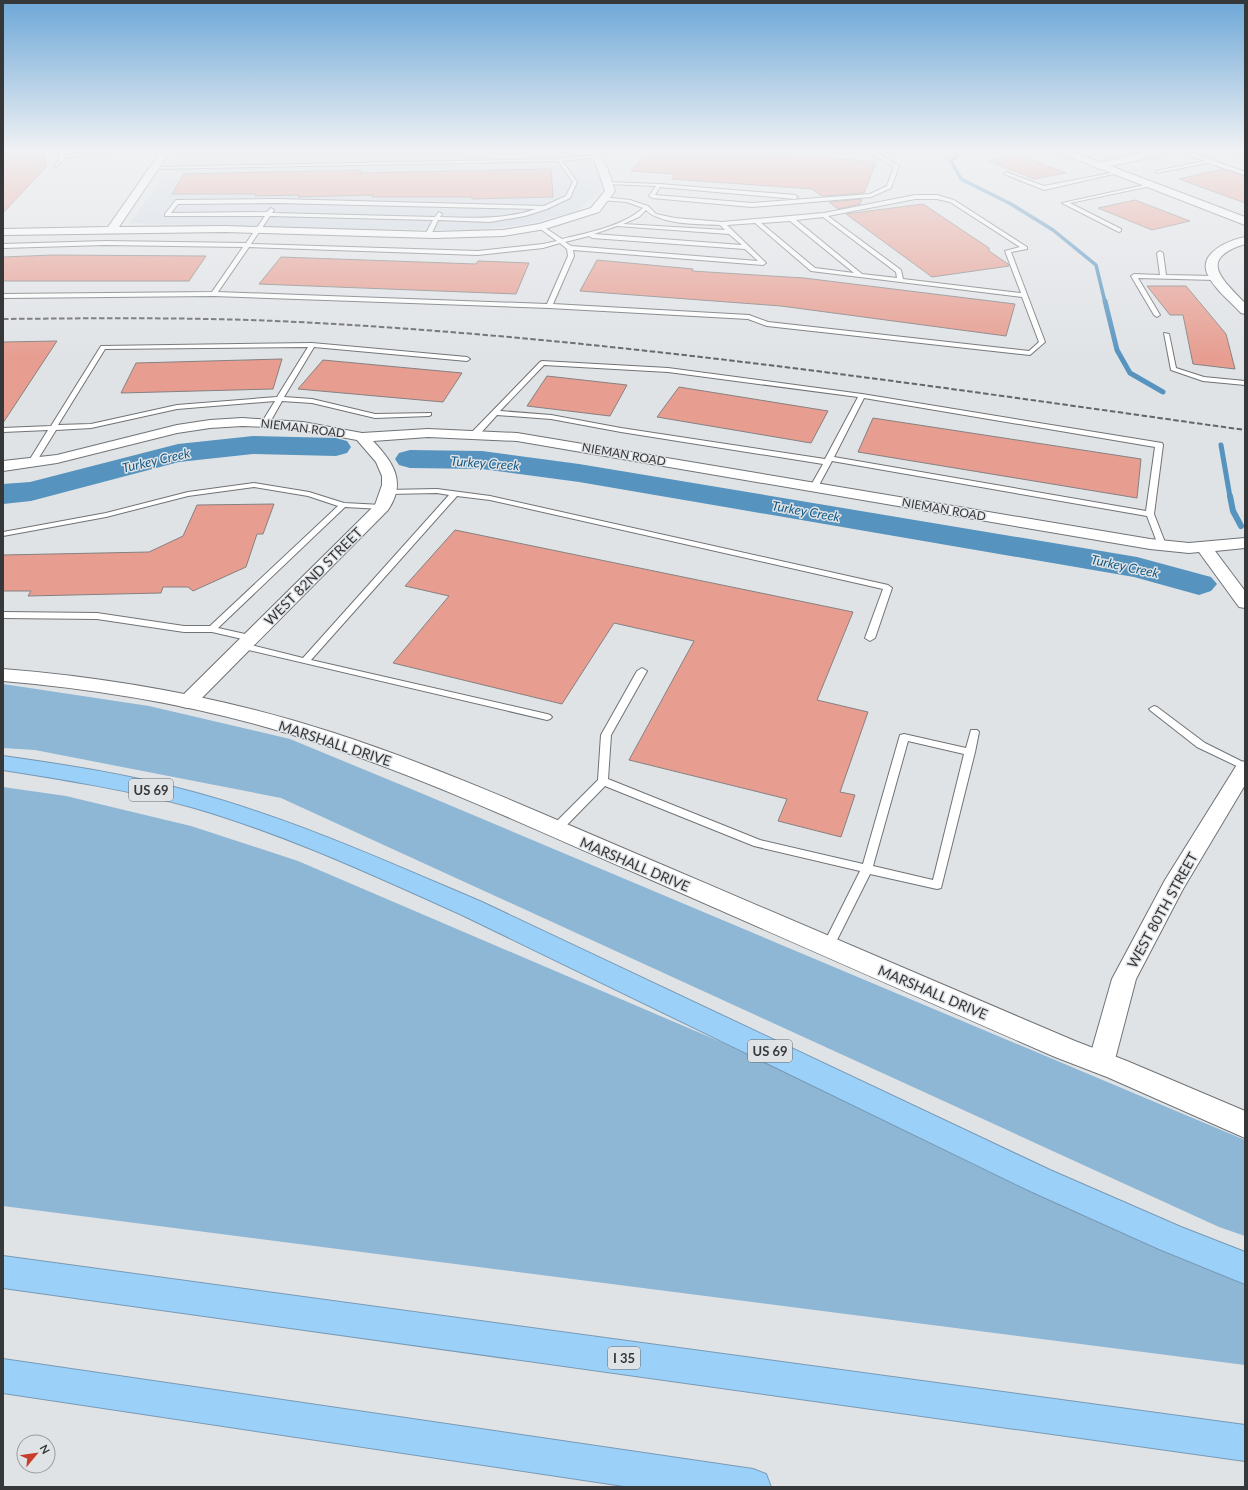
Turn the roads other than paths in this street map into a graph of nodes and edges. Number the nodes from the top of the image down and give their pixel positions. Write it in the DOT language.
graph roads {
  1 [pos="791,219"];
  2 [pos="119,220"];
  3 [pos="265,220"];
  4 [pos="435,220"];
  5 [pos="477,220"];
  6 [pos="493,220"];
  7 [pos="565,220"];
  8 [pos="629,220"];
  9 [pos="673,220"];
  10 [pos="785,220"];
  11 [pos="830,220"];
  12 [pos="982,220"];
  13 [pos="1098,220"];
  14 [pos="757,222"];
  15 [pos="722,224"];
  16 [pos="616,225"];
  17 [pos="541,227"];
  18 [pos="112,230"];
  19 [pos="257,230"];
  20 [pos="1119,230"];
  21 [pos="3,232"];
  22 [pos="731,232"];
  23 [pos="428,235"];
  24 [pos="584,236"];
  25 [pos="1245,240"];
  26 [pos="561,242"];
  27 [pos="3,246"];
  28 [pos="246,246"];
  29 [pos="747,247"];
  30 [pos="570,248"];
  31 [pos="1160,253"];
  32 [pos="860,275"];
  33 [pos="1163,277"];
  34 [pos="1216,278"];
  35 [pos="900,280"];
  36 [pos="214,294"];
  37 [pos="1024,295"];
  38 [pos="3,296"];
  39 [pos="549,306"];
  40 [pos="1245,310"];
  41 [pos="1157,315"];
  42 [pos="1166,334"];
  43 [pos="312,345"];
  44 [pos="467,359"];
  45 [pos="1245,383"];
  46 [pos="862,396"];
  47 [pos="280,399"];
  48 [pos="495,413"];
  49 [pos="429,414"];
  50 [pos="266,422"];
  51 [pos="53,428"];
  52 [pos="3,430"];
  53 [pos="475,434"];
  54 [pos="362,437"];
  55 [pos="828,460"];
  56 [pos="31,464"];
  57 [pos="3,466"];
  58 [pos="814,487"];
  59 [pos="389,492"];
  60 [pos="455,493"];
  61 [pos="343,505"];
  62 [pos="382,507"];
  63 [pos="1150,514"];
  64 [pos="3,534"];
  65 [pos="1245,543"];
  66 [pos="1162,545"];
  67 [pos="1204,547"];
  68 [pos="1245,603"];
  69 [pos="3,615"];
  70 [pos="212,629"];
  71 [pos="870,638"];
  72 [pos="247,642"];
  73 [pos="305,661"];
  74 [pos="642,671"];
  75 [pos="3,675"];
  76 [pos="187,702"];
  77 [pos="1154,709"];
  78 [pos="547,717"];
  79 [pos="974,732"];
  80 [pos="970,752"];
  81 [pos="3,763"];
  82 [pos="1245,767"];
  83 [pos="603,781"];
  84 [pos="556,829"];
  85 [pos="867,869"];
  86 [pos="828,947"];
  87 [pos="1101,1063"];
  88 [pos="1245,1125"];
  89 [pos="1245,1268"];
  90 [pos="3,1272"];
  91 [pos="3,1376"];
  92 [pos="1245,1443"];
  93 [pos="753,1487"];
  1 -- 32 [label="lane"];
  2 -- 18 [label="street"];
  3 -- 19 [label="lane"];
  4 -- 23 [label="lane"];
  5 -- 6 [label="lane"];
  7 -- 17 [label="street"];
  8 -- 16 [label="lane"];
  9 -- 15 [label="lane"];
  10 -- 14 [label="lane"];
  11 -- 35 [label="lane"];
  12 -- 37 [label="lane"];
  13 -- 20 [label="lane"];
  14 -- 15 [label="lane"];
  14 -- 32 [label="lane"];
  15 -- 22 [label="lane"];
  16 -- 22 [label="lane"];
  16 -- 24 [label="lane"];
  17 -- 23 [label="street"];
  17 -- 26 [label="lane"];
  18 -- 19 [label="street"];
  18 -- 21 [label="street"];
  19 -- 23 [label="street"];
  19 -- 28 [label="lane"];
  22 -- 29 [label="lane"];
  24 -- 26 [label="lane"];
  24 -- 29 [label="lane"];
  25 -- 34 [label="street"];
  26 -- 28 [label="lane"];
  26 -- 30 [label="lane"];
  27 -- 28 [label="lane"];
  28 -- 36 [label="lane"];
  29 -- 30 [label="lane"];
  30 -- 39 [label="lane"];
  31 -- 33 [label="lane"];
  32 -- 35 [label="lane"];
  33 -- 34 [label="lane"];
  33 -- 41 [label="lane"];
  34 -- 40 [label="street"];
  35 -- 37 [label="lane"];
  36 -- 38 [label="lane"];
  36 -- 39 [label="lane"];
  37 -- 39 [label="lane"];
  42 -- 45 [label="lane"];
  43 -- 44 [label="lane"];
  43 -- 47 [label="lane"];
  43 -- 51 [label="lane"];
  46 -- 48 [label="lane"];
  46 -- 55 [label="lane"];
  46 -- 63 [label="lane"];
  47 -- 49 [label="lane"];
  47 -- 50 [label="lane"];
  47 -- 51 [label="lane"];
  48 -- 53 [label="lane"];
  48 -- 55 [label="lane"];
  50 -- 54 [label="street, NIEMAN ROAD"];
  50 -- 56 [label="street, NIEMAN ROAD"];
  51 -- 52 [label="lane"];
  51 -- 56 [label="lane"];
  53 -- 54 [label="street, NIEMAN ROAD"];
  53 -- 58 [label="street, NIEMAN ROAD"];
  54 -- 59 [label="street, WEST 82ND STREET"];
  55 -- 58 [label="lane"];
  55 -- 63 [label="lane"];
  56 -- 57 [label="street, NIEMAN ROAD"];
  58 -- 66 [label="street, NIEMAN ROAD"];
  59 -- 60 [label="lane"];
  59 -- 62 [label="street, WEST 82ND STREET"];
  60 -- 71 [label="lane"];
  60 -- 73 [label="lane"];
  61 -- 62 [label="lane"];
  61 -- 64 [label="lane"];
  61 -- 70 [label="lane"];
  62 -- 72 [label="street, WEST 82ND STREET"];
  63 -- 66 [label="lane"];
  65 -- 67 [label="street, NIEMAN ROAD"];
  66 -- 67 [label="street, NIEMAN ROAD"];
  67 -- 68 [label="street"];
  69 -- 70 [label="lane"];
  70 -- 72 [label="lane"];
  72 -- 73 [label="lane"];
  72 -- 76 [label="street, WEST 82ND STREET"];
  73 -- 78 [label="lane"];
  74 -- 83 [label="lane"];
  75 -- 76 [label="street, MARSHALL DRIVE"];
  76 -- 84 [label="street, MARSHALL DRIVE"];
  77 -- 82 [label="lane"];
  79 -- 80 [label="lane"];
  80 -- 85 [label="lane"];
  80 -- 85 [label="lane"];
  81 -- 89 [label="highway, US 69"];
  82 -- 87 [label="street, WEST 80TH STREET"];
  83 -- 84 [label="lane"];
  83 -- 85 [label="lane"];
  84 -- 86 [label="street, MARSHALL DRIVE"];
  85 -- 86 [label="lane"];
  86 -- 87 [label="street, MARSHALL DRIVE"];
  87 -- 88 [label="street, MARSHALL DRIVE"];
  90 -- 92 [label="highway, I 35"];
  91 -- 93 [label="highway"];
}
